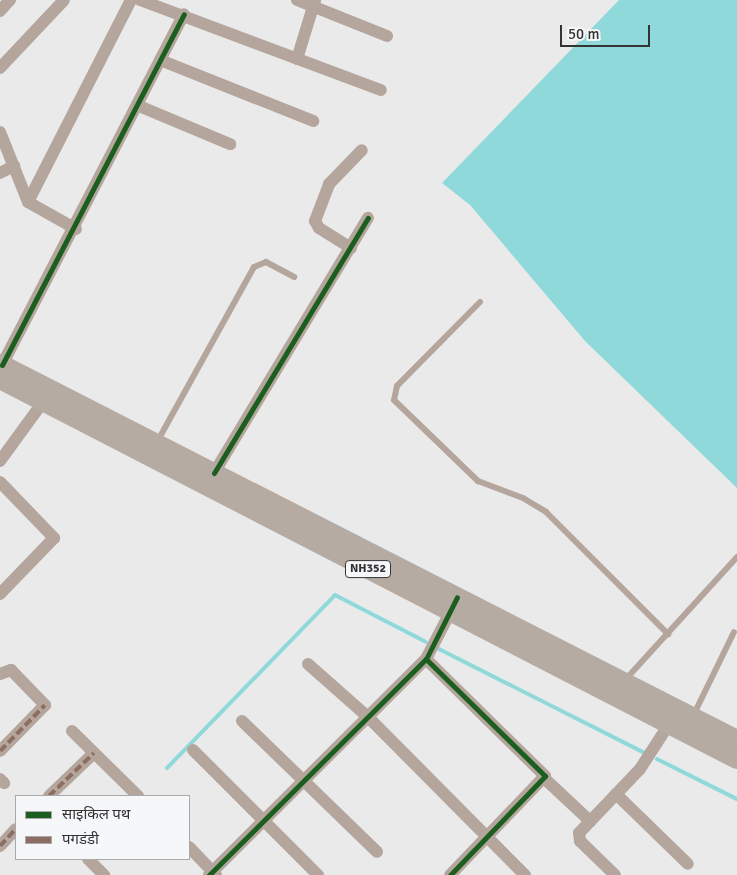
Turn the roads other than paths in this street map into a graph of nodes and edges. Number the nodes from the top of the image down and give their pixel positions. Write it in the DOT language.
graph roads {
  1 [pos="10,0"];
  2 [pos="64,0"];
  3 [pos="131,0"];
  4 [pos="140,0"];
  5 [pos="297,0"];
  6 [pos="314,3"];
  7 [pos="170,4"];
  8 [pos="0,11"];
  9 [pos="184,14"];
  10 [pos="387,36"];
  11 [pos="298,59"];
  12 [pos="160,60"];
  13 [pos="0,68"];
  14 [pos="382,90"];
  15 [pos="139,106"];
  16 [pos="313,121"];
  17 [pos="0,132"];
  18 [pos="230,144"];
  19 [pos="362,150"];
  20 [pos="14,166"];
  21 [pos="0,173"];
  22 [pos="28,202"];
  23 [pos="368,218"];
  24 [pos="76,229"];
  25 [pos="351,248"];
  26 [pos="294,277"];
  27 [pos="480,302"];
  28 [pos="1,369"];
  29 [pos="43,402"];
  30 [pos="156,444"];
  31 [pos="0,461"];
  32 [pos="205,475"];
  33 [pos="0,482"];
  34 [pos="737,557"];
  35 [pos="0,594"];
  36 [pos="454,605"];
  37 [pos="734,632"];
  38 [pos="668,634"];
  39 [pos="426,659"];
  40 [pos="308,664"];
  41 [pos="0,674"];
  42 [pos="624,682"];
  43 [pos="368,717"];
  44 [pos="680,717"];
  45 [pos="242,721"];
  46 [pos="72,731"];
  47 [pos="737,740"];
  48 [pos="193,750"];
  49 [pos="0,751"];
  50 [pos="94,753"];
  51 [pos="737,759"];
  52 [pos="545,779"];
  53 [pos="305,780"];
  54 [pos="616,794"];
  55 [pos="50,795"];
  56 [pos="137,795"];
  57 [pos="263,821"];
  58 [pos="590,821"];
  59 [pos="15,830"];
  60 [pos="487,837"];
  61 [pos="0,846"];
  62 [pos="190,848"];
  63 [pos="377,852"];
  64 [pos="89,860"];
  65 [pos="688,864"];
  66 [pos="213,874"];
  67 [pos="104,875"];
  68 [pos="318,875"];
  69 [pos="450,875"];
  70 [pos="525,875"];
  71 [pos="615,875"];
  1 -- 8 [label="street"];
  2 -- 13 [label="street"];
  3 -- 22 [label="street"];
  4 -- 7 [label="street"];
  5 -- 6 [label="street"];
  6 -- 10 [label="street"];
  6 -- 11 [label="street"];
  7 -- 9 [label="street"];
  9 -- 11 [label="street"];
  9 -- 12 [label="street"];
  11 -- 14 [label="street"];
  12 -- 15 [label="street"];
  12 -- 16 [label="street"];
  15 -- 18 [label="street"];
  15 -- 24 [label="street"];
  17 -- 20 [label="street"];
  19 -- 25 [label="street"];
  20 -- 21 [label="street"];
  20 -- 22 [label="street"];
  22 -- 24 [label="street"];
  23 -- 25 [label="street"];
  24 -- 28 [label="street"];
  25 -- 32 [label="street"];
  26 -- 30 [label="lane"];
  27 -- 38 [label="lane"];
  28 -- 29 [label="highway, NH352"];
  28 -- 30 [label="highway, NH352"];
  29 -- 31 [label="street"];
  29 -- 32 [label="highway, NH352"];
  30 -- 32 [label="highway, NH352"];
  32 -- 36 [label="highway, NH352"];
  33 -- 35 [label="street"];
  34 -- 38 [label="lane"];
  36 -- 39 [label="street"];
  36 -- 42 [label="highway, NH352"];
  36 -- 44 [label="highway, NH352"];
  37 -- 44 [label="lane"];
  38 -- 42 [label="lane"];
  39 -- 43 [label="street"];
  39 -- 52 [label="street"];
  40 -- 43 [label="street"];
  41 -- 49 [label="street"];
  42 -- 44 [label="highway, NH352"];
  43 -- 53 [label="street"];
  43 -- 60 [label="street"];
  44 -- 47 [label="highway, NH352"];
  44 -- 51 [label="highway, NH352"];
  44 -- 54 [label="street"];
  45 -- 53 [label="street"];
  46 -- 50 [label="street"];
  48 -- 57 [label="street"];
  50 -- 55 [label="street"];
  50 -- 56 [label="street"];
  52 -- 58 [label="street"];
  52 -- 60 [label="street"];
  53 -- 57 [label="street"];
  53 -- 63 [label="street"];
  54 -- 58 [label="street"];
  54 -- 65 [label="street"];
  57 -- 66 [label="street"];
  57 -- 68 [label="street"];
  58 -- 71 [label="street"];
  59 -- 61 [label="street"];
  60 -- 69 [label="street"];
  60 -- 70 [label="street"];
  62 -- 66 [label="street"];
  64 -- 67 [label="street"];
}
